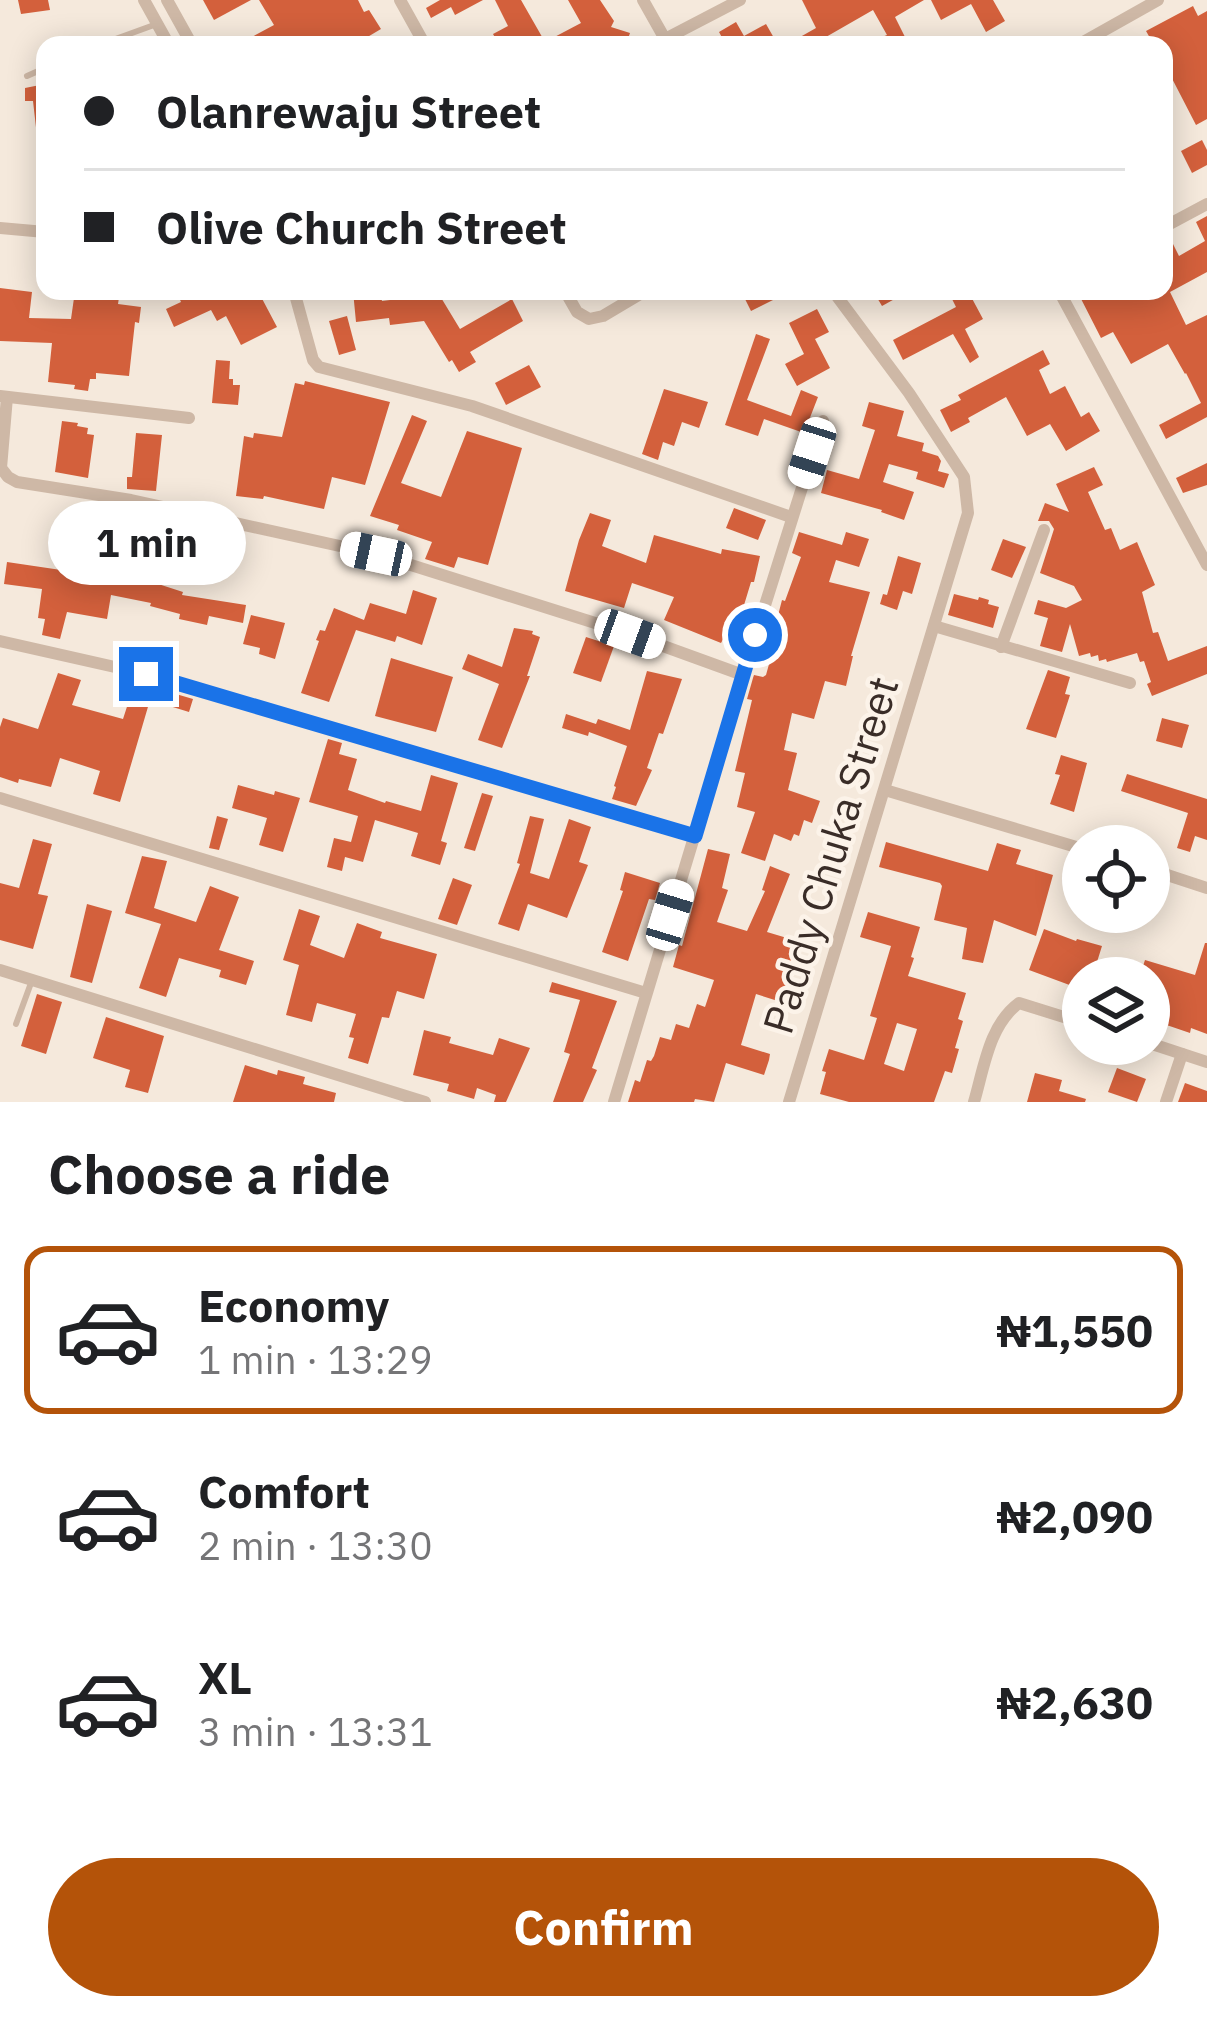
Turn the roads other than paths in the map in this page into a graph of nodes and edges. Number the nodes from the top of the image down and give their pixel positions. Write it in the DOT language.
graph roads {
  1 [pos="144,0"];
  2 [pos="167,0"];
  3 [pos="400,0"];
  4 [pos="643,0"];
  5 [pos="740,0"];
  6 [pos="1158,0"];
  7 [pos="1134,6"];
  8 [pos="158,24"];
  9 [pos="124,36"];
  10 [pos="164,36"];
  11 [pos="187,36"];
  12 [pos="420,36"];
  13 [pos="663,36"];
  14 [pos="671,36"];
  15 [pos="1091,36"];
  16 [pos="36,72"];
  17 [pos="27,76"];
  18 [pos="1207,204"];
  19 [pos="1173,222"];
  20 [pos="0,228"];
  21 [pos="36,231"];
  22 [pos="296,300"];
  23 [pos="571,300"];
  24 [pos="630,300"];
  25 [pos="840,300"];
  26 [pos="1064,300"];
  27 [pos="4,397"];
  28 [pos="189,418"];
  29 [pos="823,421"];
  30 [pos="791,518"];
  31 [pos="1044,530"];
  32 [pos="1207,565"];
  33 [pos="934,626"];
  34 [pos="0,640"];
  35 [pos="1000,647"];
  36 [pos="743,675"];
  37 [pos="1130,683"];
  38 [pos="886,790"];
  39 [pos="0,798"];
  40 [pos="695,836"];
  41 [pos="1062,843"];
  42 [pos="1170,876"];
  43 [pos="1207,888"];
  44 [pos="0,970"];
  45 [pos="32,980"];
  46 [pos="646,993"];
  47 [pos="1062,1017"];
  48 [pos="16,1024"];
  49 [pos="1170,1050"];
  50 [pos="1182,1054"];
  51 [pos="1207,1062"];
  52 [pos="425,1102"];
  53 [pos="614,1102"];
  54 [pos="789,1102"];
  55 [pos="974,1102"];
  56 [pos="1166,1102"];
  1 -- 8 [label="street"];
  2 -- 11 [label="street"];
  3 -- 12 [label="street"];
  4 -- 13 [label="street"];
  5 -- 14 [label="street"];
  6 -- 7 [label="street"];
  7 -- 15 [label="street"];
  8 -- 9 [label="lane"];
  8 -- 10 [label="street"];
  16 -- 17 [label="lane"];
  18 -- 19 [label="street"];
  20 -- 21 [label="street"];
  22 -- 30 [label="street"];
  23 -- 24 [label="street"];
  25 -- 33 [label="street, Paddy Chuka Street"];
  26 -- 32 [label="street"];
  27 -- 28 [label="street"];
  27 -- 36 [label="street"];
  29 -- 30 [label="street"];
  30 -- 36 [label="street"];
  31 -- 35 [label="street"];
  33 -- 35 [label="street"];
  33 -- 38 [label="street, Paddy Chuka Street"];
  34 -- 40 [label="street"];
  35 -- 37 [label="street"];
  36 -- 40 [label="street"];
  38 -- 41 [label="street"];
  38 -- 54 [label="street, Paddy Chuka Street"];
  39 -- 46 [label="street"];
  40 -- 46 [label="street"];
  42 -- 43 [label="street"];
  44 -- 45 [label="street"];
  45 -- 48 [label="lane"];
  45 -- 52 [label="street"];
  46 -- 53 [label="street"];
  47 -- 55 [label="street"];
  49 -- 50 [label="street"];
  50 -- 51 [label="street"];
  50 -- 56 [label="street"];
}
